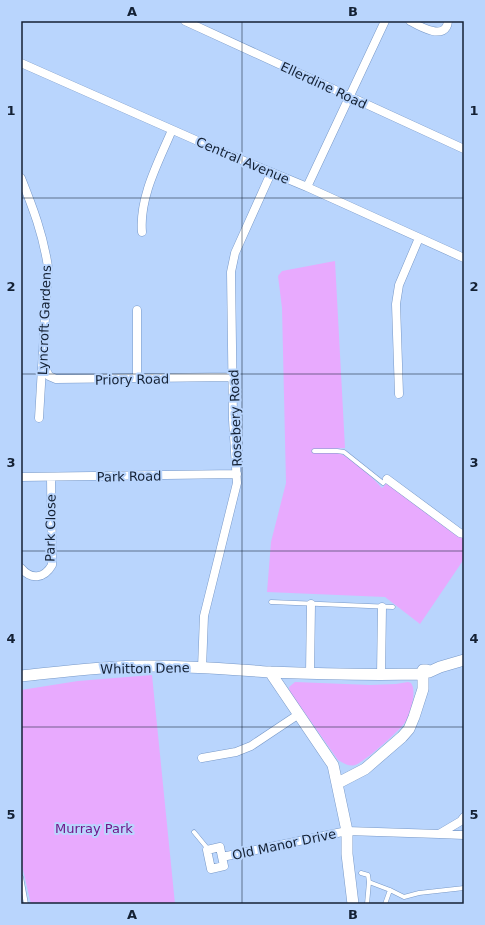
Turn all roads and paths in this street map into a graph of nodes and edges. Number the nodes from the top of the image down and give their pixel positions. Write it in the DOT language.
graph roads {
  1 [pos="185,21"];
  2 [pos="385,21"];
  3 [pos="410,21"];
  4 [pos="448,21"];
  5 [pos="22,65"];
  6 [pos="350,97"];
  7 [pos="172,130"];
  8 [pos="464,149"];
  9 [pos="271,173"];
  10 [pos="21,178"];
  11 [pos="307,187"];
  12 [pos="142,232"];
  13 [pos="419,238"];
  14 [pos="464,258"];
  15 [pos="137,310"];
  16 [pos="43,360"];
  17 [pos="138,378"];
  18 [pos="233,378"];
  19 [pos="399,394"];
  20 [pos="39,418"];
  21 [pos="314,451"];
  22 [pos="237,474"];
  23 [pos="21,477"];
  24 [pos="51,477"];
  25 [pos="387,479"];
  26 [pos="464,534"];
  27 [pos="21,568"];
  28 [pos="271,602"];
  29 [pos="311,604"];
  30 [pos="382,606"];
  31 [pos="393,607"];
  32 [pos="464,660"];
  33 [pos="202,668"];
  34 [pos="270,672"];
  35 [pos="310,673"];
  36 [pos="381,674"];
  37 [pos="424,675"];
  38 [pos="21,676"];
  39 [pos="299,714"];
  40 [pos="202,758"];
  41 [pos="338,783"];
  42 [pos="462,819"];
  43 [pos="347,831"];
  44 [pos="194,832"];
  45 [pos="438,834"];
  46 [pos="464,835"];
  47 [pos="208,849"];
  48 [pos="222,857"];
  49 [pos="361,873"];
  50 [pos="21,877"];
  51 [pos="368,882"];
  52 [pos="464,888"];
  53 [pos="390,890"];
  54 [pos="26,904"];
  55 [pos="354,904"];
  56 [pos="366,904"];
  57 [pos="385,904"];
  1 -- 6 [label="street, Ellerdine Road"];
  2 -- 6 [label="street"];
  3 -- 4 [label="street"];
  5 -- 7 [label="street, Central Avenue"];
  6 -- 8 [label="street, Ellerdine Road"];
  6 -- 11 [label="street"];
  7 -- 9 [label="street, Central Avenue"];
  7 -- 12 [label="street"];
  9 -- 11 [label="street, Central Avenue"];
  9 -- 18 [label="street, Rosebery Road"];
  10 -- 16 [label="street, Lyncroft Gardens"];
  11 -- 13 [label="street, Central Avenue"];
  13 -- 14 [label="street, Central Avenue"];
  13 -- 19 [label="street"];
  15 -- 17 [label="street"];
  16 -- 17 [label="street, Priory Road"];
  16 -- 20 [label="street, Lyncroft Gardens"];
  17 -- 18 [label="street, Priory Road"];
  18 -- 22 [label="street, Rosebery Road"];
  21 -- 25 [label="lane"];
  22 -- 24 [label="street, Park Road"];
  22 -- 33 [label="street, Rosebery Road"];
  23 -- 24 [label="street, Park Road"];
  24 -- 27 [label="street, Park Close"];
  25 -- 26 [label="street"];
  28 -- 29 [label="lane"];
  29 -- 30 [label="lane"];
  29 -- 35 [label="street"];
  30 -- 31 [label="lane"];
  30 -- 36 [label="street"];
  32 -- 37 [label="street, Whitton Dene"];
  33 -- 34 [label="street, Whitton Dene"];
  33 -- 38 [label="street, Whitton Dene"];
  34 -- 35 [label="street, Whitton Dene"];
  34 -- 39 [label="street"];
  35 -- 36 [label="street, Whitton Dene"];
  36 -- 37 [label="street, Whitton Dene"];
  37 -- 41 [label="street"];
  39 -- 40 [label="street"];
  39 -- 41 [label="street"];
  41 -- 43 [label="street"];
  42 -- 45 [label="street"];
  42 -- 46 [label="street"];
  43 -- 45 [label="street, Old Manor Drive"];
  43 -- 48 [label="street, Old Manor Drive"];
  43 -- 55 [label="street"];
  44 -- 47 [label="lane"];
  45 -- 46 [label="street, Old Manor Drive"];
  47 -- 48 [label="street, Old Manor Drive"];
  47 -- 48 [label="street, Old Manor Drive"];
  49 -- 51 [label="lane"];
  50 -- 54 [label="lane"];
  51 -- 53 [label="lane"];
  51 -- 56 [label="lane"];
  52 -- 53 [label="lane"];
  53 -- 57 [label="lane"];
}
